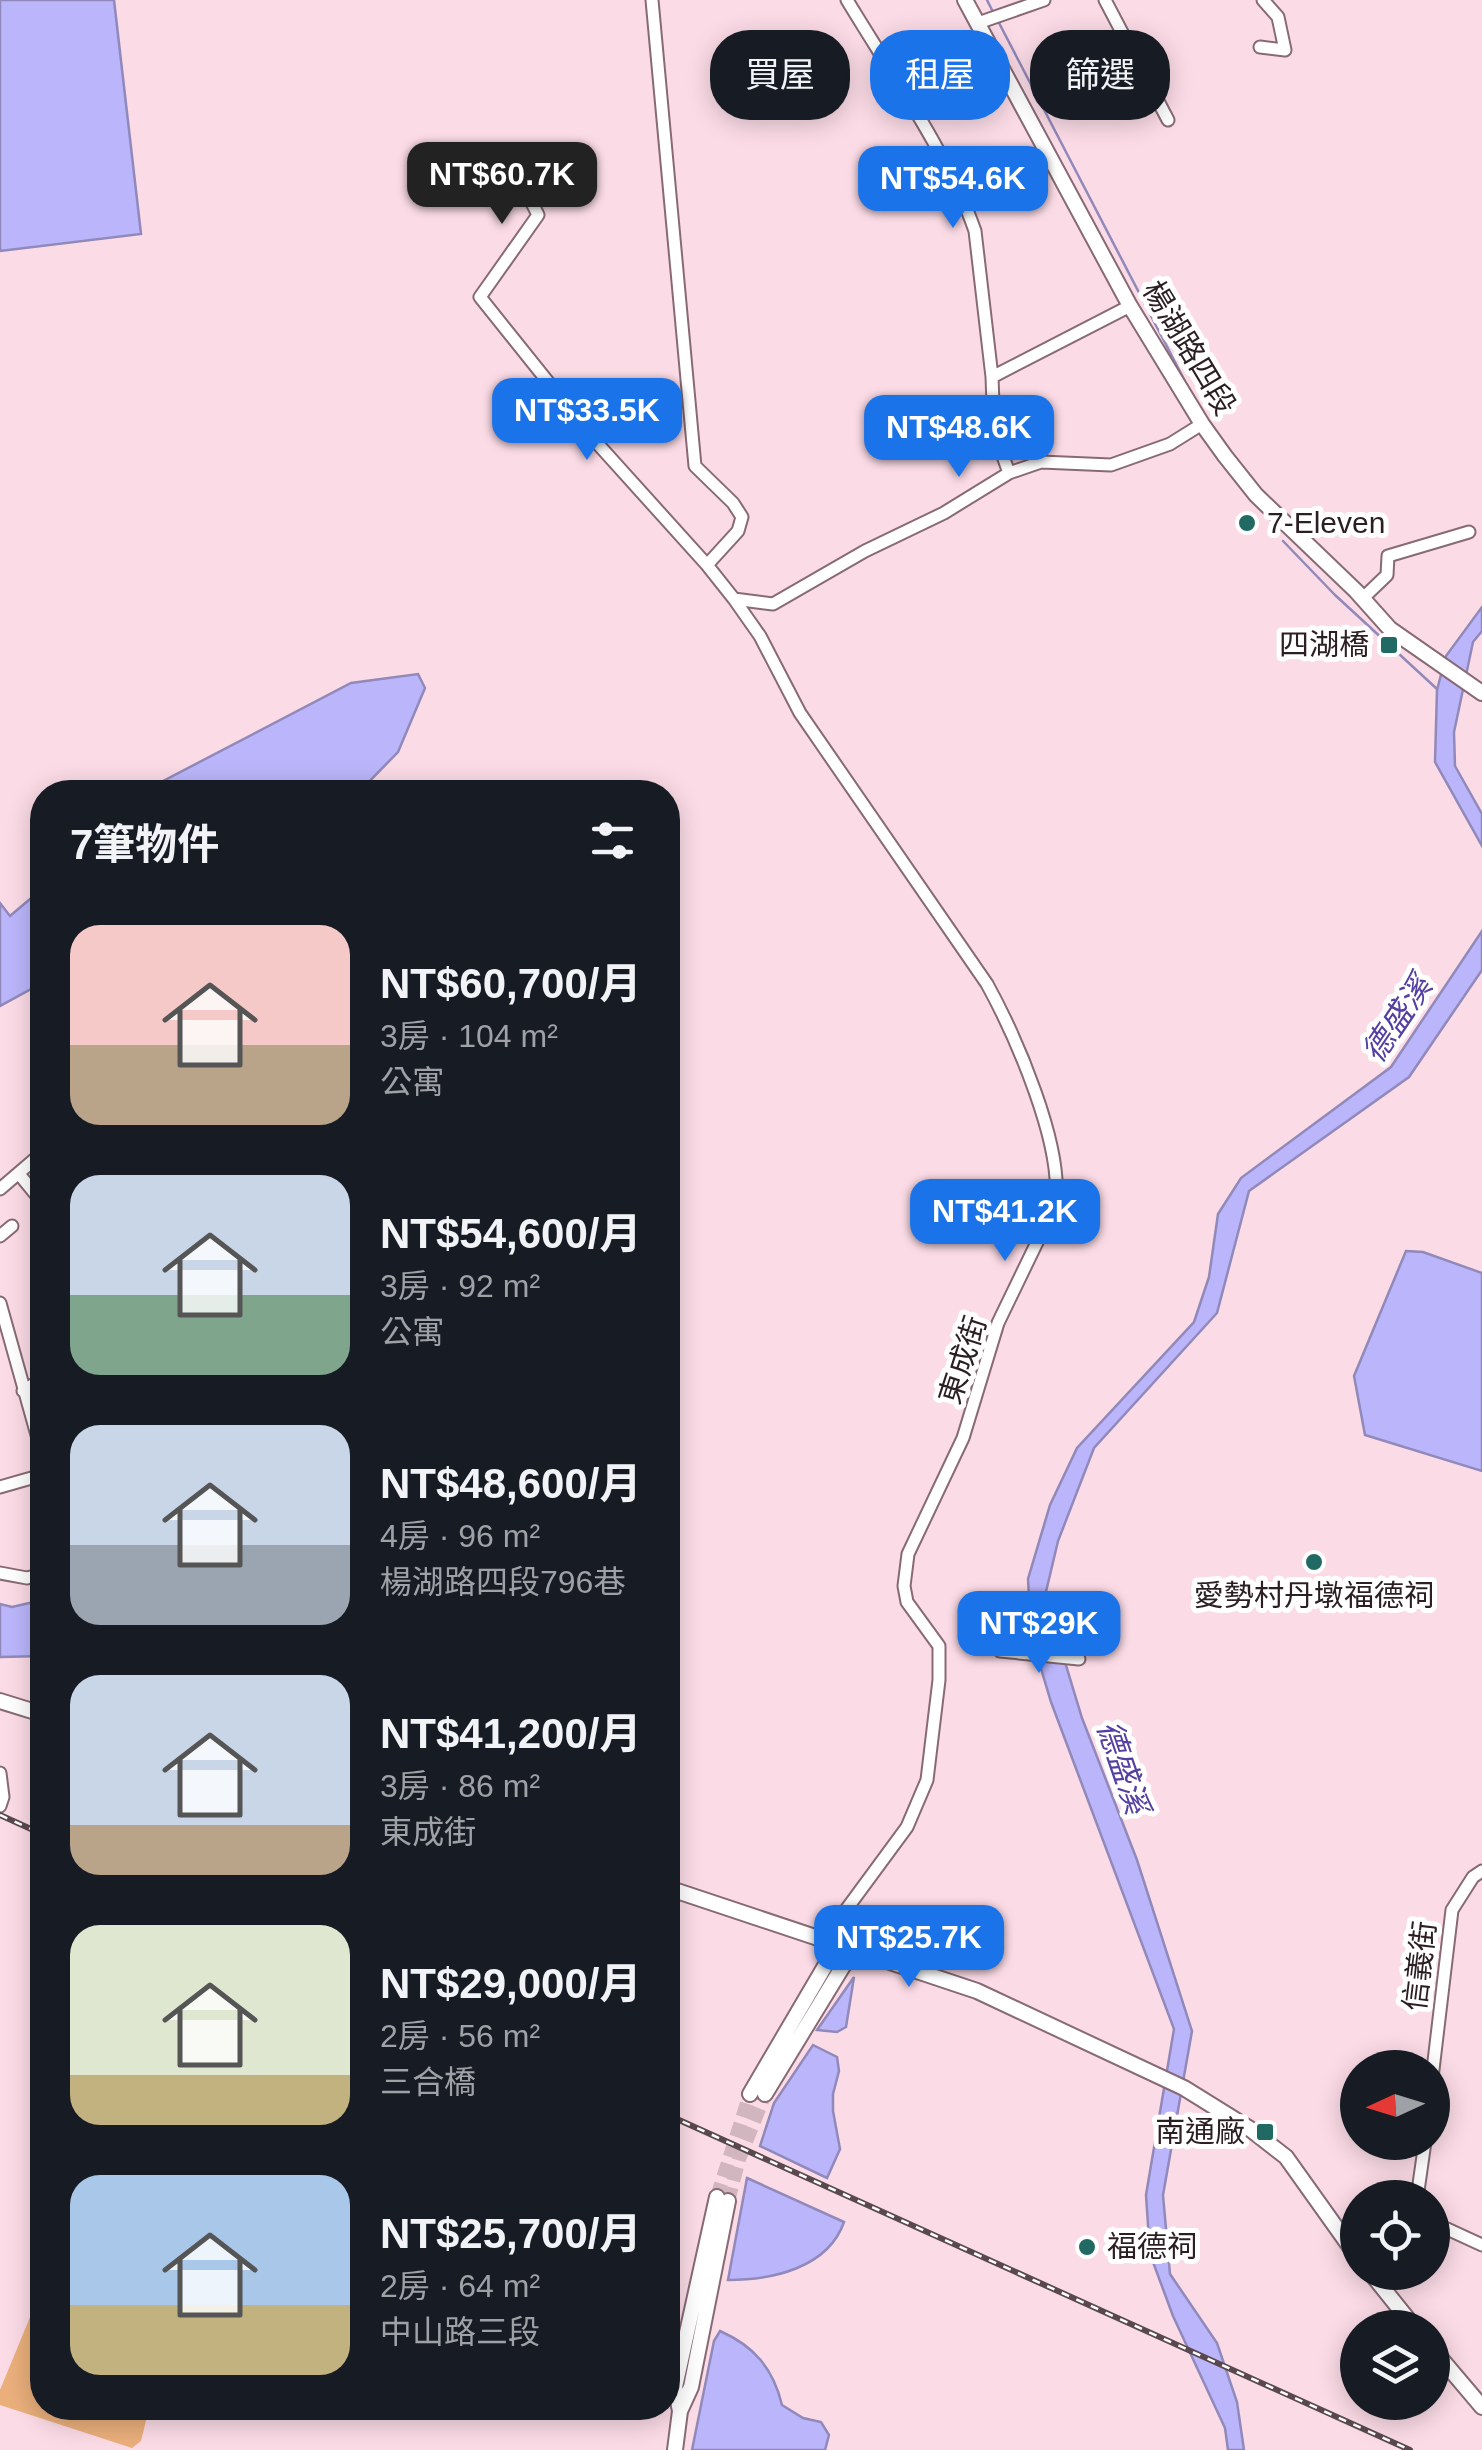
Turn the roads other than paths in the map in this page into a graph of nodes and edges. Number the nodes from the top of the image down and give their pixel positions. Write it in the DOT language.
graph roads {
  1 [pos="652,0"];
  2 [pos="847,0"];
  3 [pos="965,0"];
  4 [pos="1044,0"];
  5 [pos="1105,0"];
  6 [pos="1263,0"];
  7 [pos="989,19"];
  8 [pos="1121,30"];
  9 [pos="1260,47"];
  10 [pos="510,156"];
  11 [pos="998,156"];
  12 [pos="952,177"];
  13 [pos="1130,306"];
  14 [pos="992,377"];
  15 [pos="1202,424"];
  16 [pos="1010,474"];
  17 [pos="1468,532"];
  18 [pos="707,565"];
  19 [pos="1362,598"];
  20 [pos="734,599"];
  21 [pos="1482,693"];
  22 [pos="30,1164"];
  23 [pos="19,1174"];
  24 [pos="30,1187"];
  25 [pos="0,1189"];
  26 [pos="12,1226"];
  27 [pos="0,1236"];
  28 [pos="0,1303"];
  29 [pos="30,1388"];
  30 [pos="24,1392"];
  31 [pos="30,1413"];
  32 [pos="30,1478"];
  33 [pos="0,1487"];
  34 [pos="0,1573"];
  35 [pos="30,1577"];
  36 [pos="1000,1651"];
  37 [pos="1074,1659"];
  38 [pos="0,1701"];
  39 [pos="30,1710"];
  40 [pos="0,1773"];
  41 [pos="0,1806"];
  42 [pos="1482,1871"];
  43 [pos="680,1892"];
  44 [pos="838,1944"];
  45 [pos="857,1950"];
  46 [pos="1435,2050"];
  47 [pos="722,2198"];
  48 [pos="1450,2231"];
  49 [pos="1340,2233"];
  50 [pos="1482,2246"];
  51 [pos="1385,2290"];
  52 [pos="1401,2310"];
  53 [pos="680,2367"];
  54 [pos="1450,2369"];
  55 [pos="1482,2407"];
  56 [pos="679,2420"];
  57 [pos="675,2450"];
  1 -- 18 [label="street"];
  2 -- 12 [label="street"];
  3 -- 7 [label="street, 楊湖路四段"];
  4 -- 7 [label="street"];
  5 -- 8 [label="street"];
  6 -- 9 [label="street"];
  7 -- 13 [label="street, 楊湖路四段"];
  10 -- 18 [label="street, 東成街"];
  11 -- 12 [label="street"];
  12 -- 14 [label="street"];
  13 -- 14 [label="street"];
  13 -- 15 [label="street, 楊湖路四段"];
  14 -- 16 [label="street"];
  15 -- 16 [label="street"];
  15 -- 19 [label="street, 楊湖路四段"];
  16 -- 20 [label="street"];
  17 -- 19 [label="street"];
  18 -- 20 [label="street, 東成街"];
  19 -- 21 [label="street, 楊湖路四段"];
  20 -- 44 [label="street, 東成街"];
  22 -- 23 [label="street"];
  23 -- 24 [label="street"];
  23 -- 25 [label="street"];
  26 -- 27 [label="street"];
  28 -- 30 [label="street"];
  29 -- 30 [label="street"];
  30 -- 31 [label="street"];
  32 -- 33 [label="street"];
  34 -- 35 [label="street"];
  36 -- 37 [label="street"];
  38 -- 39 [label="street"];
  40 -- 41 [label="street"];
  42 -- 46 [label="street, 信義街"];
  43 -- 44 [label="street"];
  44 -- 45 [label="street"];
  44 -- 45 [label="street"];
  45 -- 49 [label="street"];
  47 -- 53 [label="street"];
  48 -- 50 [label="street"];
  51 -- 52 [label="street"];
  54 -- 55 [label="street"];
  56 -- 57 [label="street"];
}
